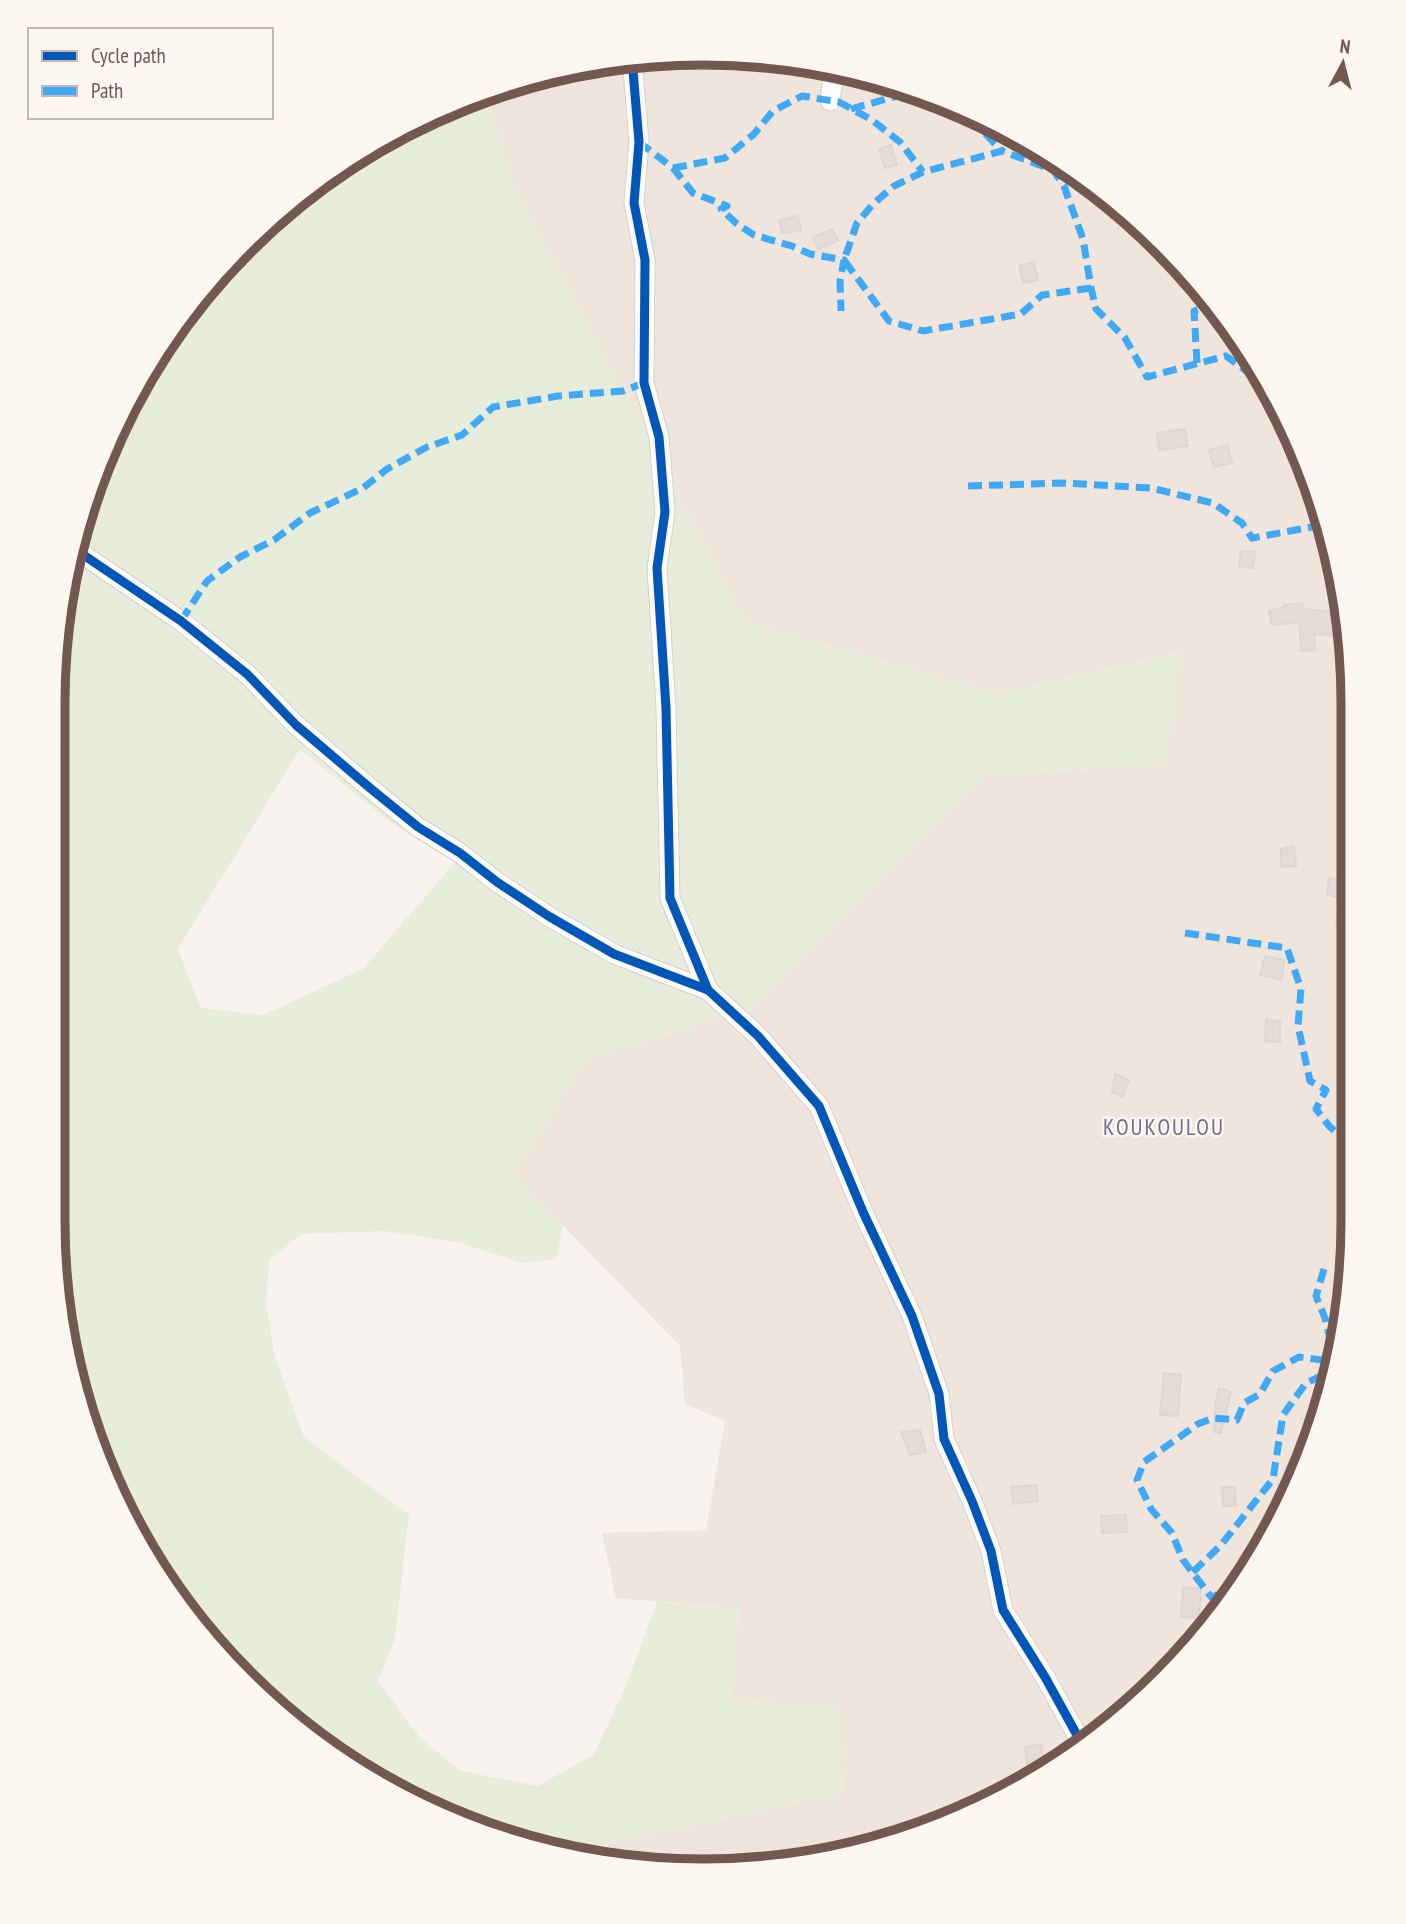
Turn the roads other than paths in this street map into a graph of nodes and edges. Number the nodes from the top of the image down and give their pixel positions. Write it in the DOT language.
graph roads {
  1 [pos="633,69"];
  2 [pos="833,78"];
  3 [pos="830,101"];
  4 [pos="82,554"];
  5 [pos="708,990"];
  6 [pos="1078,1737"];
  1 -- 5 [label="street"];
  2 -- 3 [label="street"];
  4 -- 5 [label="street"];
  5 -- 6 [label="street"];
}
